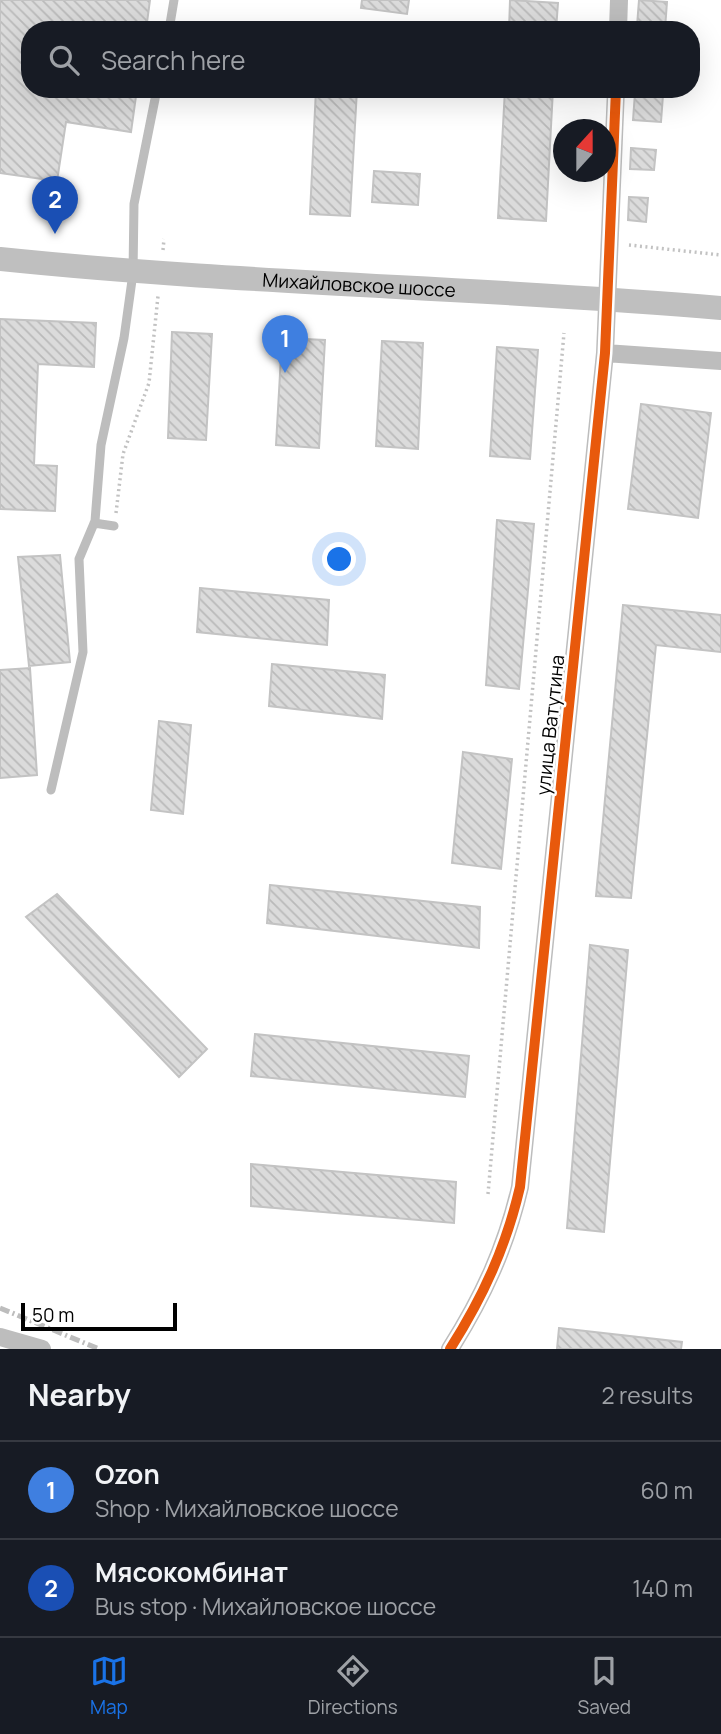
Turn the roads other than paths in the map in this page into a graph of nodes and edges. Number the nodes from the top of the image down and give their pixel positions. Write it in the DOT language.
graph roads {
  1 [pos="174,0"];
  2 [pos="619,0"];
  3 [pos="170,21"];
  4 [pos="618,21"];
  5 [pos="155,98"];
  6 [pos="616,98"];
  7 [pos="0,259"];
  8 [pos="133,273"];
  9 [pos="608,298"];
  10 [pos="721,308"];
  11 [pos="605,354"];
  12 [pos="721,361"];
  13 [pos="94,523"];
  14 [pos="114,526"];
  15 [pos="51,790"];
  16 [pos="0,1337"];
  17 [pos="42,1349"];
  18 [pos="450,1349"];
  1 -- 3 [label="lane"];
  2 -- 4 [label="street"];
  5 -- 8 [label="lane"];
  6 -- 9 [label="street, улица Ватутина"];
  7 -- 8 [label="main road, Михайловское шоссе"];
  8 -- 9 [label="main road, Михайловское шоссе"];
  8 -- 13 [label="lane"];
  9 -- 10 [label="main road, Михайловское шоссе"];
  9 -- 11 [label="street, улица Ватутина"];
  11 -- 12 [label="street"];
  11 -- 18 [label="street, улица Ватутина"];
  13 -- 14 [label="lane"];
  13 -- 15 [label="lane"];
  16 -- 17 [label="street"];
}
